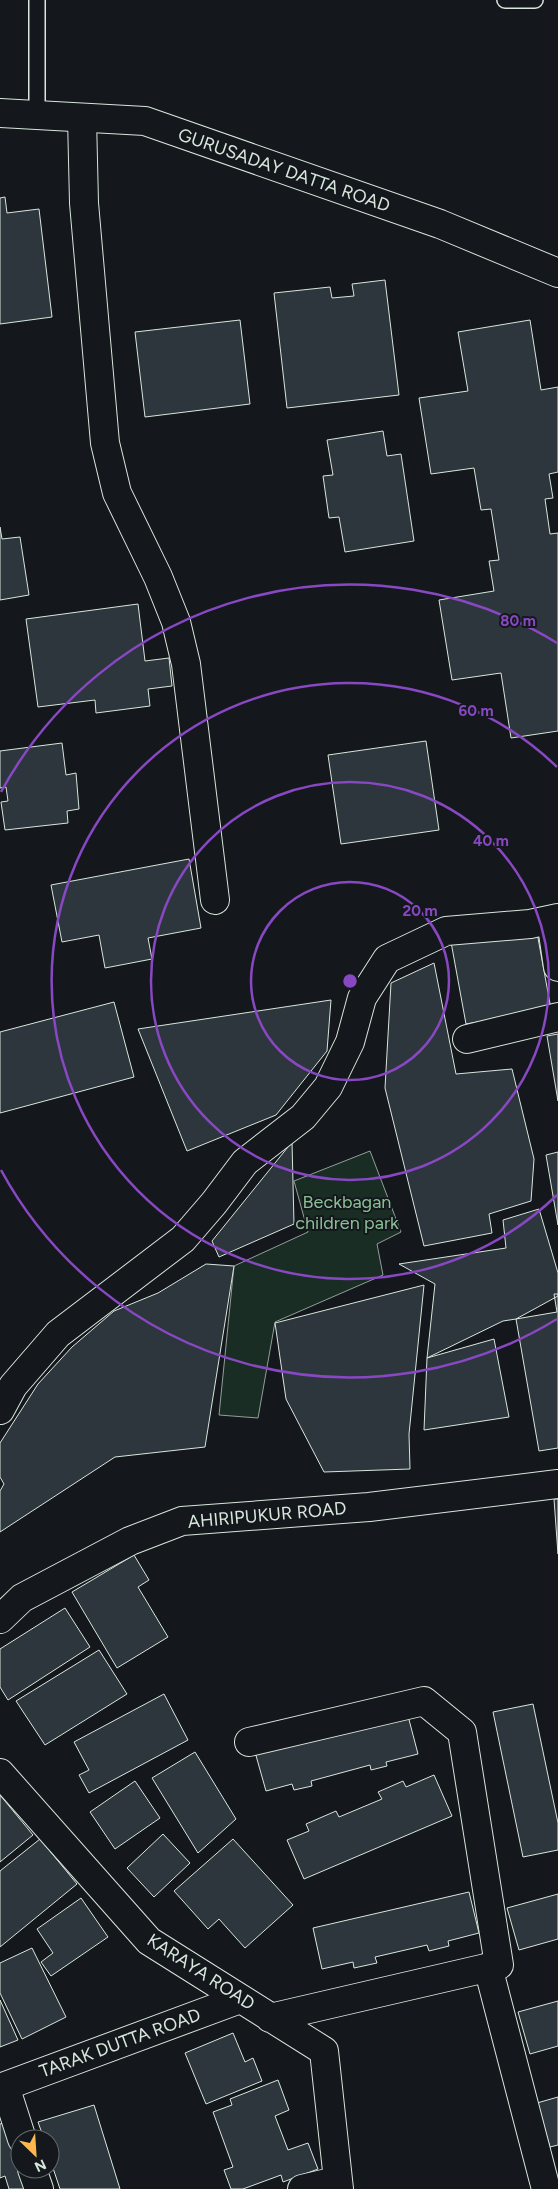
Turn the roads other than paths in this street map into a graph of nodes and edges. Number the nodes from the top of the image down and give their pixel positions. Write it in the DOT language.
graph roads {
  1 [pos="37,0"];
  2 [pos="506,0"];
  3 [pos="535,0"];
  4 [pos="0,113"];
  5 [pos="36,115"];
  6 [pos="82,118"];
  7 [pos="558,273"];
  8 [pos="215,900"];
  9 [pos="555,919"];
  10 [pos="558,967"];
  11 [pos="558,1017"];
  12 [pos="467,1039"];
  13 [pos="0,1410"];
  14 [pos="558,1484"];
  15 [pos="0,1619"];
  16 [pos="249,1742"];
  17 [pos="2,1781"];
  18 [pos="488,1967"];
  19 [pos="240,1999"];
  20 [pos="270,2018"];
  21 [pos="2,2087"];
  22 [pos="18,2129"];
  23 [pos="337,2185"];
  24 [pos="558,2185"];
  25 [pos="302,2189"];
  26 [pos="546,2189"];
  1 -- 5 [label="lane"];
  2 -- 3 [label="lane"];
  4 -- 5 [label="street, GURUSADAY DATTA ROAD"];
  5 -- 6 [label="street, GURUSADAY DATTA ROAD"];
  6 -- 7 [label="street, GURUSADAY DATTA ROAD"];
  6 -- 8 [label="street"];
  9 -- 10 [label="street"];
  9 -- 13 [label="street"];
  11 -- 12 [label="street"];
  14 -- 15 [label="street, AHIRIPUKUR ROAD"];
  16 -- 18 [label="street"];
  17 -- 19 [label="street, KARAYA ROAD"];
  18 -- 20 [label="street"];
  18 -- 26 [label="street"];
  19 -- 20 [label="street, KARAYA ROAD"];
  19 -- 21 [label="street, TARAK DUTTA ROAD"];
  20 -- 23 [label="street, KARAYA ROAD"];
  21 -- 22 [label="street"];
  23 -- 25 [label="street"];
  24 -- 26 [label="street"];
}
